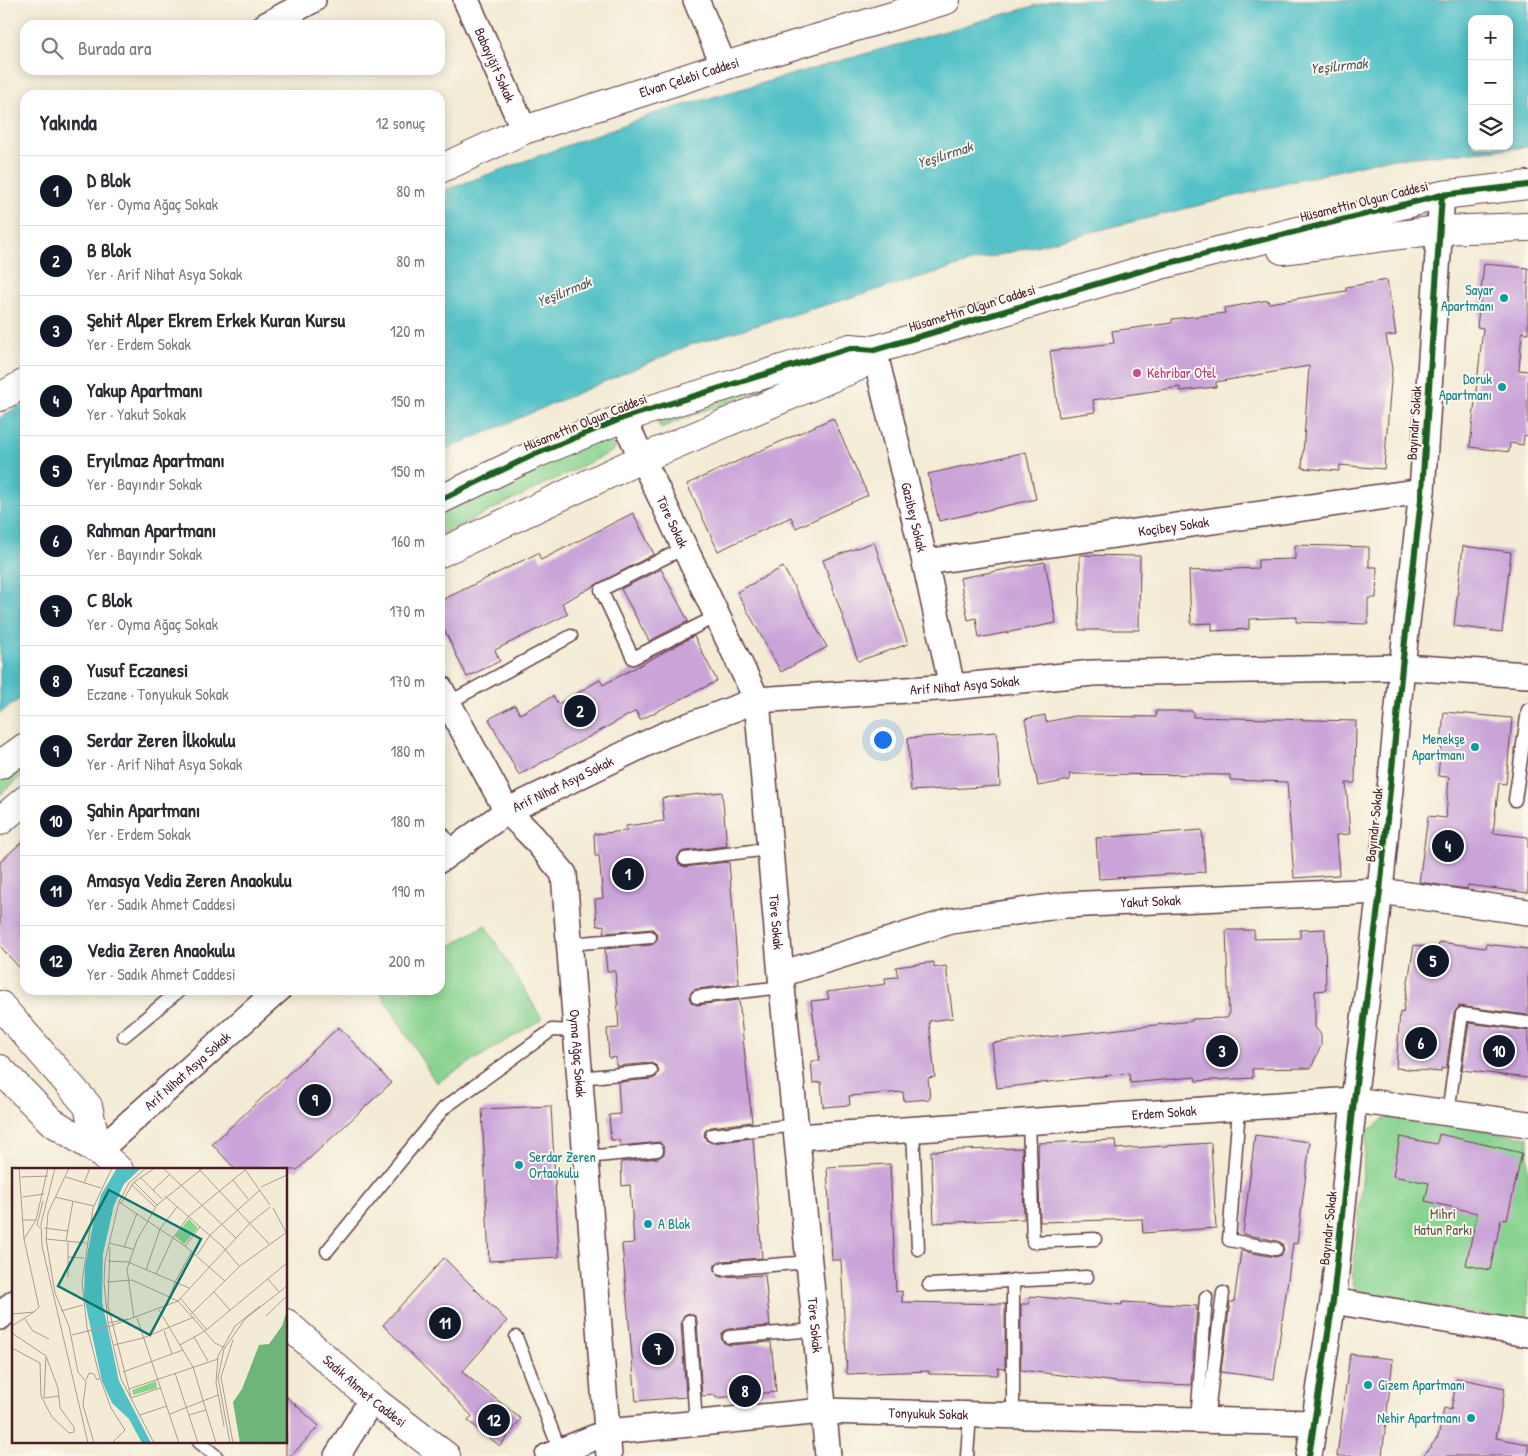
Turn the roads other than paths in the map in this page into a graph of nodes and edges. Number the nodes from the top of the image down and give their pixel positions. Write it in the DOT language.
graph roads {
  1 [pos="313,0"];
  2 [pos="466,0"];
  3 [pos="696,0"];
  4 [pos="946,0"];
  5 [pos="275,20"];
  6 [pos="724,66"];
  7 [pos="524,130"];
  8 [pos="445,167"];
  9 [pos="1528,185"];
  10 [pos="1442,195"];
  11 [pos="1528,227"];
  12 [pos="1439,230"];
  13 [pos="1157,266"];
  14 [pos="874,350"];
  15 [pos="20,386"];
  16 [pos="0,398"];
  17 [pos="623,418"];
  18 [pos="642,459"];
  19 [pos="1422,491"];
  20 [pos="445,498"];
  21 [pos="684,548"];
  22 [pos="445,551"];
  23 [pos="925,562"];
  24 [pos="717,616"];
  25 [pos="571,636"];
  26 [pos="1402,667"];
  27 [pos="1528,676"];
  28 [pos="952,687"];
  29 [pos="445,695"];
  30 [pos="445,697"];
  31 [pos="757,700"];
  32 [pos="1528,710"];
  33 [pos="20,751"];
  34 [pos="0,765"];
  35 [pos="1515,800"];
  36 [pos="20,804"];
  37 [pos="507,811"];
  38 [pos="0,821"];
  39 [pos="445,846"];
  40 [pos="770,849"];
  41 [pos="685,859"];
  42 [pos="1380,891"];
  43 [pos="1528,912"];
  44 [pos="650,937"];
  45 [pos="570,944"];
  46 [pos="782,980"];
  47 [pos="174,995"];
  48 [pos="272,995"];
  49 [pos="697,997"];
  50 [pos="0,1005"];
  51 [pos="1528,1023"];
  52 [pos="576,1031"];
  53 [pos="124,1036"];
  54 [pos="0,1068"];
  55 [pos="651,1071"];
  56 [pos="580,1078"];
  57 [pos="1354,1100"];
  58 [pos="1239,1108"];
  59 [pos="1448,1113"];
  60 [pos="1028,1122"];
  61 [pos="1528,1124"];
  62 [pos="913,1129"];
  63 [pos="796,1131"];
  64 [pos="712,1135"];
  65 [pos="657,1150"];
  66 [pos="98,1151"];
  67 [pos="587,1157"];
  68 [pos="117,1168"];
  69 [pos="1096,1239"];
  70 [pos="918,1249"];
  71 [pos="1276,1249"];
  72 [pos="328,1251"];
  73 [pos="809,1262"];
  74 [pos="722,1269"];
  75 [pos="1086,1277"];
  76 [pos="1013,1280"];
  77 [pos="929,1285"];
  78 [pos="1223,1293"];
  79 [pos="1206,1297"];
  80 [pos="1333,1301"];
  81 [pos="12,1305"];
  82 [pos="0,1317"];
  83 [pos="689,1321"];
  84 [pos="288,1324"];
  85 [pos="815,1330"];
  86 [pos="1528,1334"];
  87 [pos="516,1337"];
  88 [pos="729,1337"];
  89 [pos="372,1399"];
  90 [pos="823,1411"];
  91 [pos="970,1415"];
  92 [pos="1013,1416"];
  93 [pos="1202,1421"];
  94 [pos="1314,1423"];
  95 [pos="696,1424"];
  96 [pos="201,1444"];
  97 [pos="609,1444"];
  98 [pos="210,1454"];
  99 [pos="554,1454"];
  100 [pos="337,1456"];
  101 [pos="446,1456"];
  102 [pos="828,1456"];
  103 [pos="967,1456"];
  104 [pos="1309,1456"];
  1 -- 5 [label="street"];
  2 -- 7 [label="street, Babayiğit Sokak"];
  3 -- 6 [label="street"];
  4 -- 6 [label="street, Elvan Çelebi Caddesi"];
  6 -- 7 [label="street, Elvan Çelebi Caddesi"];
  7 -- 8 [label="street, Elvan Çelebi Caddesi"];
  9 -- 10 [label="street, Hüsamettin Olgun Caddesi"];
  10 -- 12 [label="street, Bayındır Sokak"];
  10 -- 13 [label="street, Hüsamettin Olgun Caddesi"];
  11 -- 12 [label="street, Hüsamettin Olgun Caddesi"];
  12 -- 13 [label="street, Hüsamettin Olgun Caddesi"];
  12 -- 19 [label="street, Bayındır Sokak"];
  13 -- 14 [label="street, Hüsamettin Olgun Caddesi"];
  14 -- 17 [label="street, Hüsamettin Olgun Caddesi"];
  14 -- 18 [label="street, Hüsamettin Olgun Caddesi"];
  14 -- 23 [label="street, Gazibey Sokak"];
  15 -- 16 [label="street"];
  17 -- 18 [label="street, Töre Sokak"];
  17 -- 20 [label="street, Hüsamettin Olgun Caddesi"];
  18 -- 21 [label="street, Töre Sokak"];
  18 -- 22 [label="street, Hüsamettin Olgun Caddesi"];
  19 -- 23 [label="street, Koçibey Sokak"];
  19 -- 26 [label="street, Bayındır Sokak"];
  21 -- 24 [label="street, Töre Sokak"];
  21 -- 24 [label="lane"];
  23 -- 28 [label="street, Gazibey Sokak"];
  24 -- 31 [label="street, Töre Sokak"];
  25 -- 29 [label="lane"];
  26 -- 27 [label="street, Arif Nihat Asya Sokak"];
  26 -- 28 [label="street, Arif Nihat Asya Sokak"];
  26 -- 42 [label="street, Bayındır Sokak"];
  28 -- 31 [label="street, Arif Nihat Asya Sokak"];
  30 -- 37 [label="street, Oyma Ağaç Sokak"];
  31 -- 37 [label="street, Arif Nihat Asya Sokak"];
  31 -- 40 [label="street, Töre Sokak"];
  32 -- 35 [label="lane"];
  33 -- 34 [label="street"];
  36 -- 38 [label="street"];
  37 -- 39 [label="street, Arif Nihat Asya Sokak"];
  37 -- 45 [label="street, Oyma Ağaç Sokak"];
  40 -- 41 [label="lane"];
  40 -- 46 [label="street, Töre Sokak"];
  42 -- 43 [label="street, Yakut Sokak"];
  42 -- 46 [label="street, Yakut Sokak"];
  42 -- 57 [label="street, Bayındır Sokak"];
  44 -- 45 [label="lane"];
  45 -- 52 [label="street, Oyma Ağaç Sokak"];
  46 -- 49 [label="lane"];
  46 -- 63 [label="street, Töre Sokak"];
  47 -- 53 [label="lane"];
  48 -- 66 [label="street, Arif Nihat Asya Sokak"];
  50 -- 66 [label="street"];
  51 -- 59 [label="lane"];
  52 -- 56 [label="street, Oyma Ağaç Sokak"];
  52 -- 72 [label="lane"];
  54 -- 66 [label="street"];
  55 -- 56 [label="lane"];
  56 -- 67 [label="street, Oyma Ağaç Sokak"];
  57 -- 58 [label="street, Erdem Sokak"];
  57 -- 59 [label="street, Erdem Sokak"];
  57 -- 80 [label="street, Bayındır Sokak"];
  58 -- 60 [label="street, Erdem Sokak"];
  58 -- 71 [label="lane"];
  59 -- 61 [label="street, Erdem Sokak"];
  60 -- 62 [label="street, Erdem Sokak"];
  60 -- 69 [label="lane"];
  62 -- 63 [label="street, Erdem Sokak"];
  62 -- 70 [label="lane"];
  63 -- 64 [label="lane"];
  63 -- 73 [label="street, Töre Sokak"];
  65 -- 67 [label="lane"];
  66 -- 68 [label="street"];
  67 -- 97 [label="street, Oyma Ağaç Sokak"];
  73 -- 74 [label="lane"];
  73 -- 85 [label="street, Töre Sokak"];
  75 -- 76 [label="lane"];
  76 -- 77 [label="lane"];
  76 -- 92 [label="lane"];
  78 -- 93 [label="lane"];
  79 -- 93 [label="lane"];
  80 -- 86 [label="street"];
  80 -- 94 [label="street, Bayındır Sokak"];
  81 -- 82 [label="street"];
  83 -- 95 [label="lane"];
  84 -- 89 [label="street, Sadık Ahmet Caddesi"];
  85 -- 88 [label="lane"];
  85 -- 90 [label="street, Töre Sokak"];
  87 -- 99 [label="lane"];
  89 -- 100 [label="street"];
  89 -- 101 [label="street, Sadık Ahmet Caddesi"];
  90 -- 91 [label="street, Tonyukuk Sokak"];
  90 -- 95 [label="street, Tonyukuk Sokak"];
  90 -- 102 [label="street, Töre Sokak"];
  91 -- 92 [label="street, Tonyukuk Sokak"];
  91 -- 103 [label="lane"];
  92 -- 93 [label="street, Tonyukuk Sokak"];
  93 -- 94 [label="street, Tonyukuk Sokak"];
  94 -- 104 [label="street, Bayındır Sokak"];
  95 -- 97 [label="street, Tonyukuk Sokak"];
  96 -- 98 [label="lane"];
  97 -- 99 [label="street, Tonyukuk Sokak"];
}
